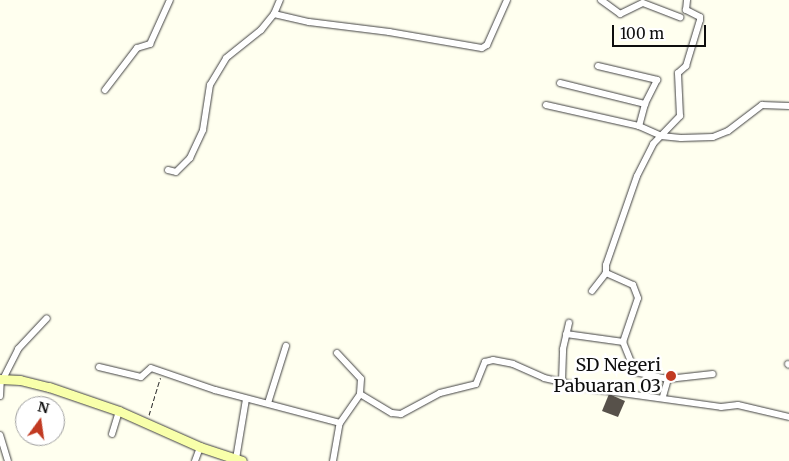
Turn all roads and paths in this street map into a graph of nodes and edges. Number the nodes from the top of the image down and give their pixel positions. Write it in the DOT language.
graph roads {
  1 [pos="170,0"];
  2 [pos="280,0"];
  3 [pos="507,0"];
  4 [pos="600,0"];
  5 [pos="687,0"];
  6 [pos="274,14"];
  7 [pos="680,17"];
  8 [pos="598,66"];
  9 [pos="560,82"];
  10 [pos="105,90"];
  11 [pos="645,104"];
  12 [pos="546,105"];
  13 [pos="789,106"];
  14 [pos="639,126"];
  15 [pos="661,136"];
  16 [pos="168,170"];
  17 [pos="606,273"];
  18 [pos="592,291"];
  19 [pos="47,318"];
  20 [pos="569,323"];
  21 [pos="566,334"];
  22 [pos="623,342"];
  23 [pos="286,346"];
  24 [pos="337,353"];
  25 [pos="99,366"];
  26 [pos="162,372"];
  27 [pos="713,374"];
  28 [pos="1,379"];
  29 [pos="668,379"];
  30 [pos="562,381"];
  31 [pos="360,394"];
  32 [pos="0,396"];
  33 [pos="664,397"];
  34 [pos="246,399"];
  35 [pos="268,403"];
  36 [pos="119,411"];
  37 [pos="789,417"];
  38 [pos="146,423"];
  39 [pos="340,423"];
  40 [pos="112,434"];
  41 [pos="0,435"];
  42 [pos="200,447"];
  43 [pos="239,460"];
  44 [pos="8,461"];
  45 [pos="195,461"];
  46 [pos="333,461"];
  1 -- 10 [label="street"];
  2 -- 6 [label="street"];
  3 -- 6 [label="street"];
  4 -- 7 [label="street"];
  5 -- 15 [label="street"];
  6 -- 16 [label="street"];
  8 -- 11 [label="street"];
  9 -- 11 [label="street"];
  11 -- 14 [label="street"];
  12 -- 14 [label="street"];
  13 -- 15 [label="street"];
  14 -- 15 [label="street"];
  15 -- 17 [label="street"];
  17 -- 18 [label="street"];
  17 -- 22 [label="street"];
  19 -- 28 [label="street"];
  20 -- 21 [label="street"];
  21 -- 22 [label="street"];
  21 -- 30 [label="street"];
  22 -- 29 [label="street"];
  23 -- 35 [label="street"];
  24 -- 31 [label="street"];
  25 -- 26 [label="street"];
  26 -- 34 [label="street"];
  26 -- 38 [label="path"];
  27 -- 29 [label="street"];
  28 -- 32 [label="street"];
  28 -- 36 [label="street"];
  29 -- 33 [label="street"];
  30 -- 31 [label="street"];
  30 -- 33 [label="street"];
  31 -- 39 [label="street"];
  33 -- 37 [label="street"];
  34 -- 35 [label="street"];
  34 -- 43 [label="street"];
  35 -- 39 [label="street"];
  36 -- 38 [label="street"];
  36 -- 40 [label="street"];
  38 -- 42 [label="street"];
  39 -- 46 [label="street"];
  41 -- 44 [label="street"];
  42 -- 43 [label="street"];
  42 -- 45 [label="street"];
}
